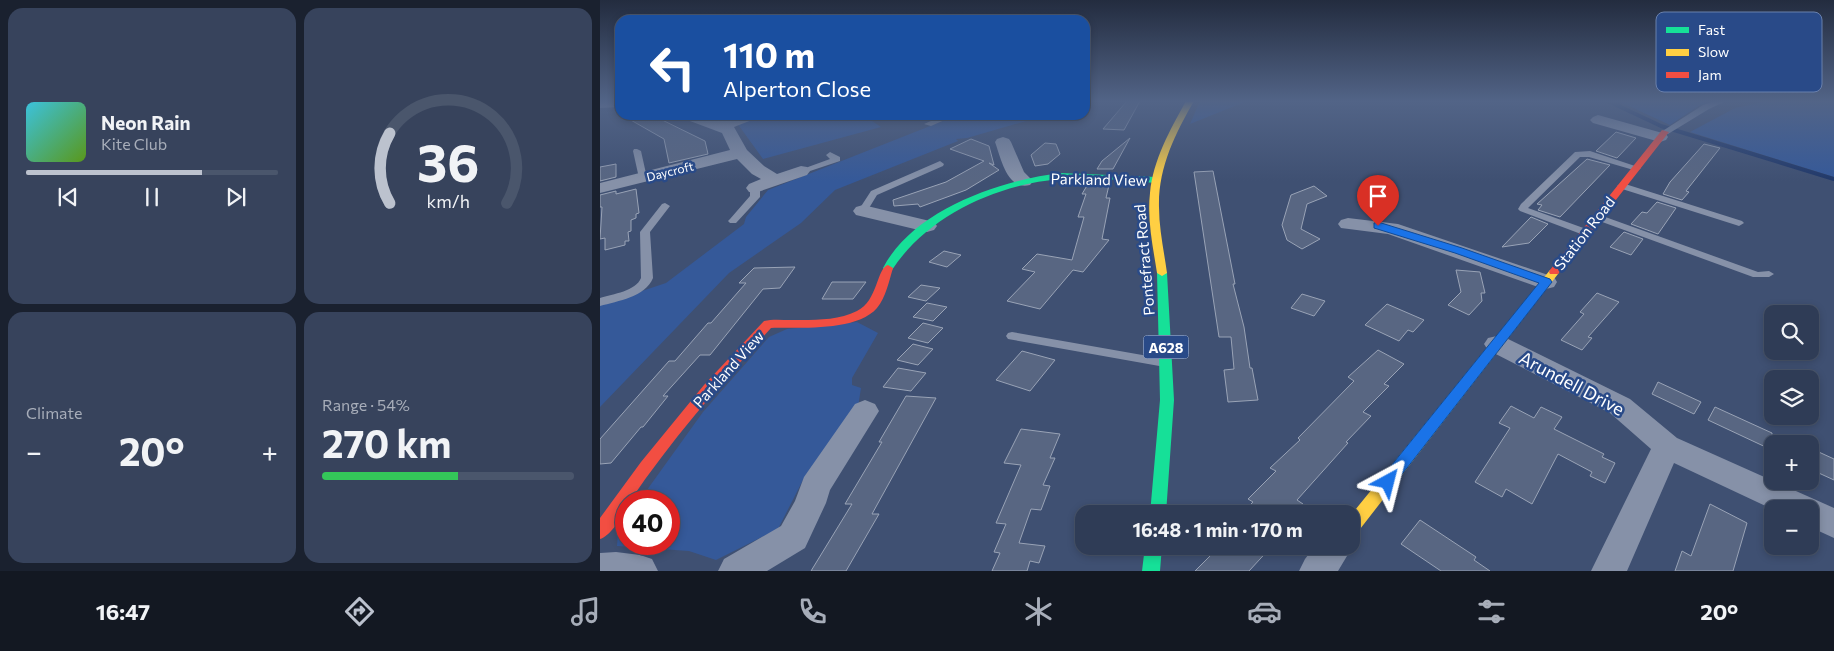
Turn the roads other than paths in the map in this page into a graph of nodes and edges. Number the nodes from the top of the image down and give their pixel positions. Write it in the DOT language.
graph roads {
  1 [pos="724,128"];
  2 [pos="1177,128"];
  3 [pos="1636,128"];
  4 [pos="1673,128"];
  5 [pos="1662,135"];
  6 [pos="1004,142"];
  7 [pos="637,151"];
  8 [pos="740,153"];
  9 [pos="830,155"];
  10 [pos="940,164"];
  11 [pos="1637,168"];
  12 [pos="801,171"];
  13 [pos="643,178"];
  14 [pos="775,180"];
  15 [pos="1156,180"];
  16 [pos="1024,181"];
  17 [pos="1622,186"];
  18 [pos="600,188"];
  19 [pos="755,188"];
  20 [pos="665,206"];
  21 [pos="862,211"];
  22 [pos="1597,218"];
  23 [pos="733,221"];
  24 [pos="1739,223"];
  25 [pos="1348,224"];
  26 [pos="927,226"];
  27 [pos="1586,232"];
  28 [pos="1769,274"];
  29 [pos="1546,282"];
  30 [pos="600,302"];
  31 [pos="1012,336"];
  32 [pos="1497,344"];
  33 [pos="1167,363"];
  34 [pos="865,411"];
  35 [pos="1667,446"];
  36 [pos="1784,500"];
  37 [pos="1159,505"];
  38 [pos="1819,516"];
  39 [pos="1360,517"];
  40 [pos="1834,523"];
  41 [pos="600,532"];
  42 [pos="1153,555"];
  43 [pos="1329,555"];
  44 [pos="600,570"];
  45 [pos="640,571"];
  46 [pos="736,571"];
  47 [pos="1151,571"];
  48 [pos="1317,571"];
  49 [pos="1609,571"];
  1 -- 8 [label="street"];
  2 -- 15 [label="main road, Pontefract Road / A628"];
  3 -- 5 [label="street"];
  4 -- 5 [label="lane, Station Road"];
  5 -- 11 [label="main road, Station Road"];
  6 -- 16 [label="street"];
  7 -- 13 [label="lane"];
  8 -- 13 [label="street, Daycroft"];
  8 -- 14 [label="street"];
  9 -- 12 [label="lane"];
  10 -- 21 [label="lane"];
  11 -- 17 [label="main road, Station Road"];
  11 -- 27 [label="lane"];
  12 -- 14 [label="street"];
  13 -- 18 [label="street, Daycroft"];
  14 -- 19 [label="street"];
  15 -- 16 [label="main road, Parkland View"];
  15 -- 33 [label="main road, Pontefract Road / A628"];
  16 -- 26 [label="main road, Parkland View"];
  17 -- 22 [label="main road, Station Road"];
  17 -- 24 [label="lane"];
  19 -- 23 [label="lane"];
  20 -- 30 [label="lane"];
  21 -- 26 [label="street"];
  22 -- 27 [label="main road, Station Road"];
  22 -- 28 [label="lane"];
  25 -- 29 [label="street"];
  26 -- 41 [label="main road, Parkland View"];
  27 -- 29 [label="main road, Station Road"];
  29 -- 32 [label="main road, Station Road"];
  31 -- 33 [label="lane"];
  32 -- 35 [label="street, Arundell Drive"];
  32 -- 39 [label="main road, Station Road"];
  33 -- 37 [label="main road, Pontefract Road / A628"];
  34 -- 46 [label="street"];
  35 -- 36 [label="street, Arundell Drive"];
  35 -- 49 [label="street"];
  38 -- 40 [label="street"];
  42 -- 47 [label="main road"];
  43 -- 48 [label="street"];
  44 -- 45 [label="street"];
}
